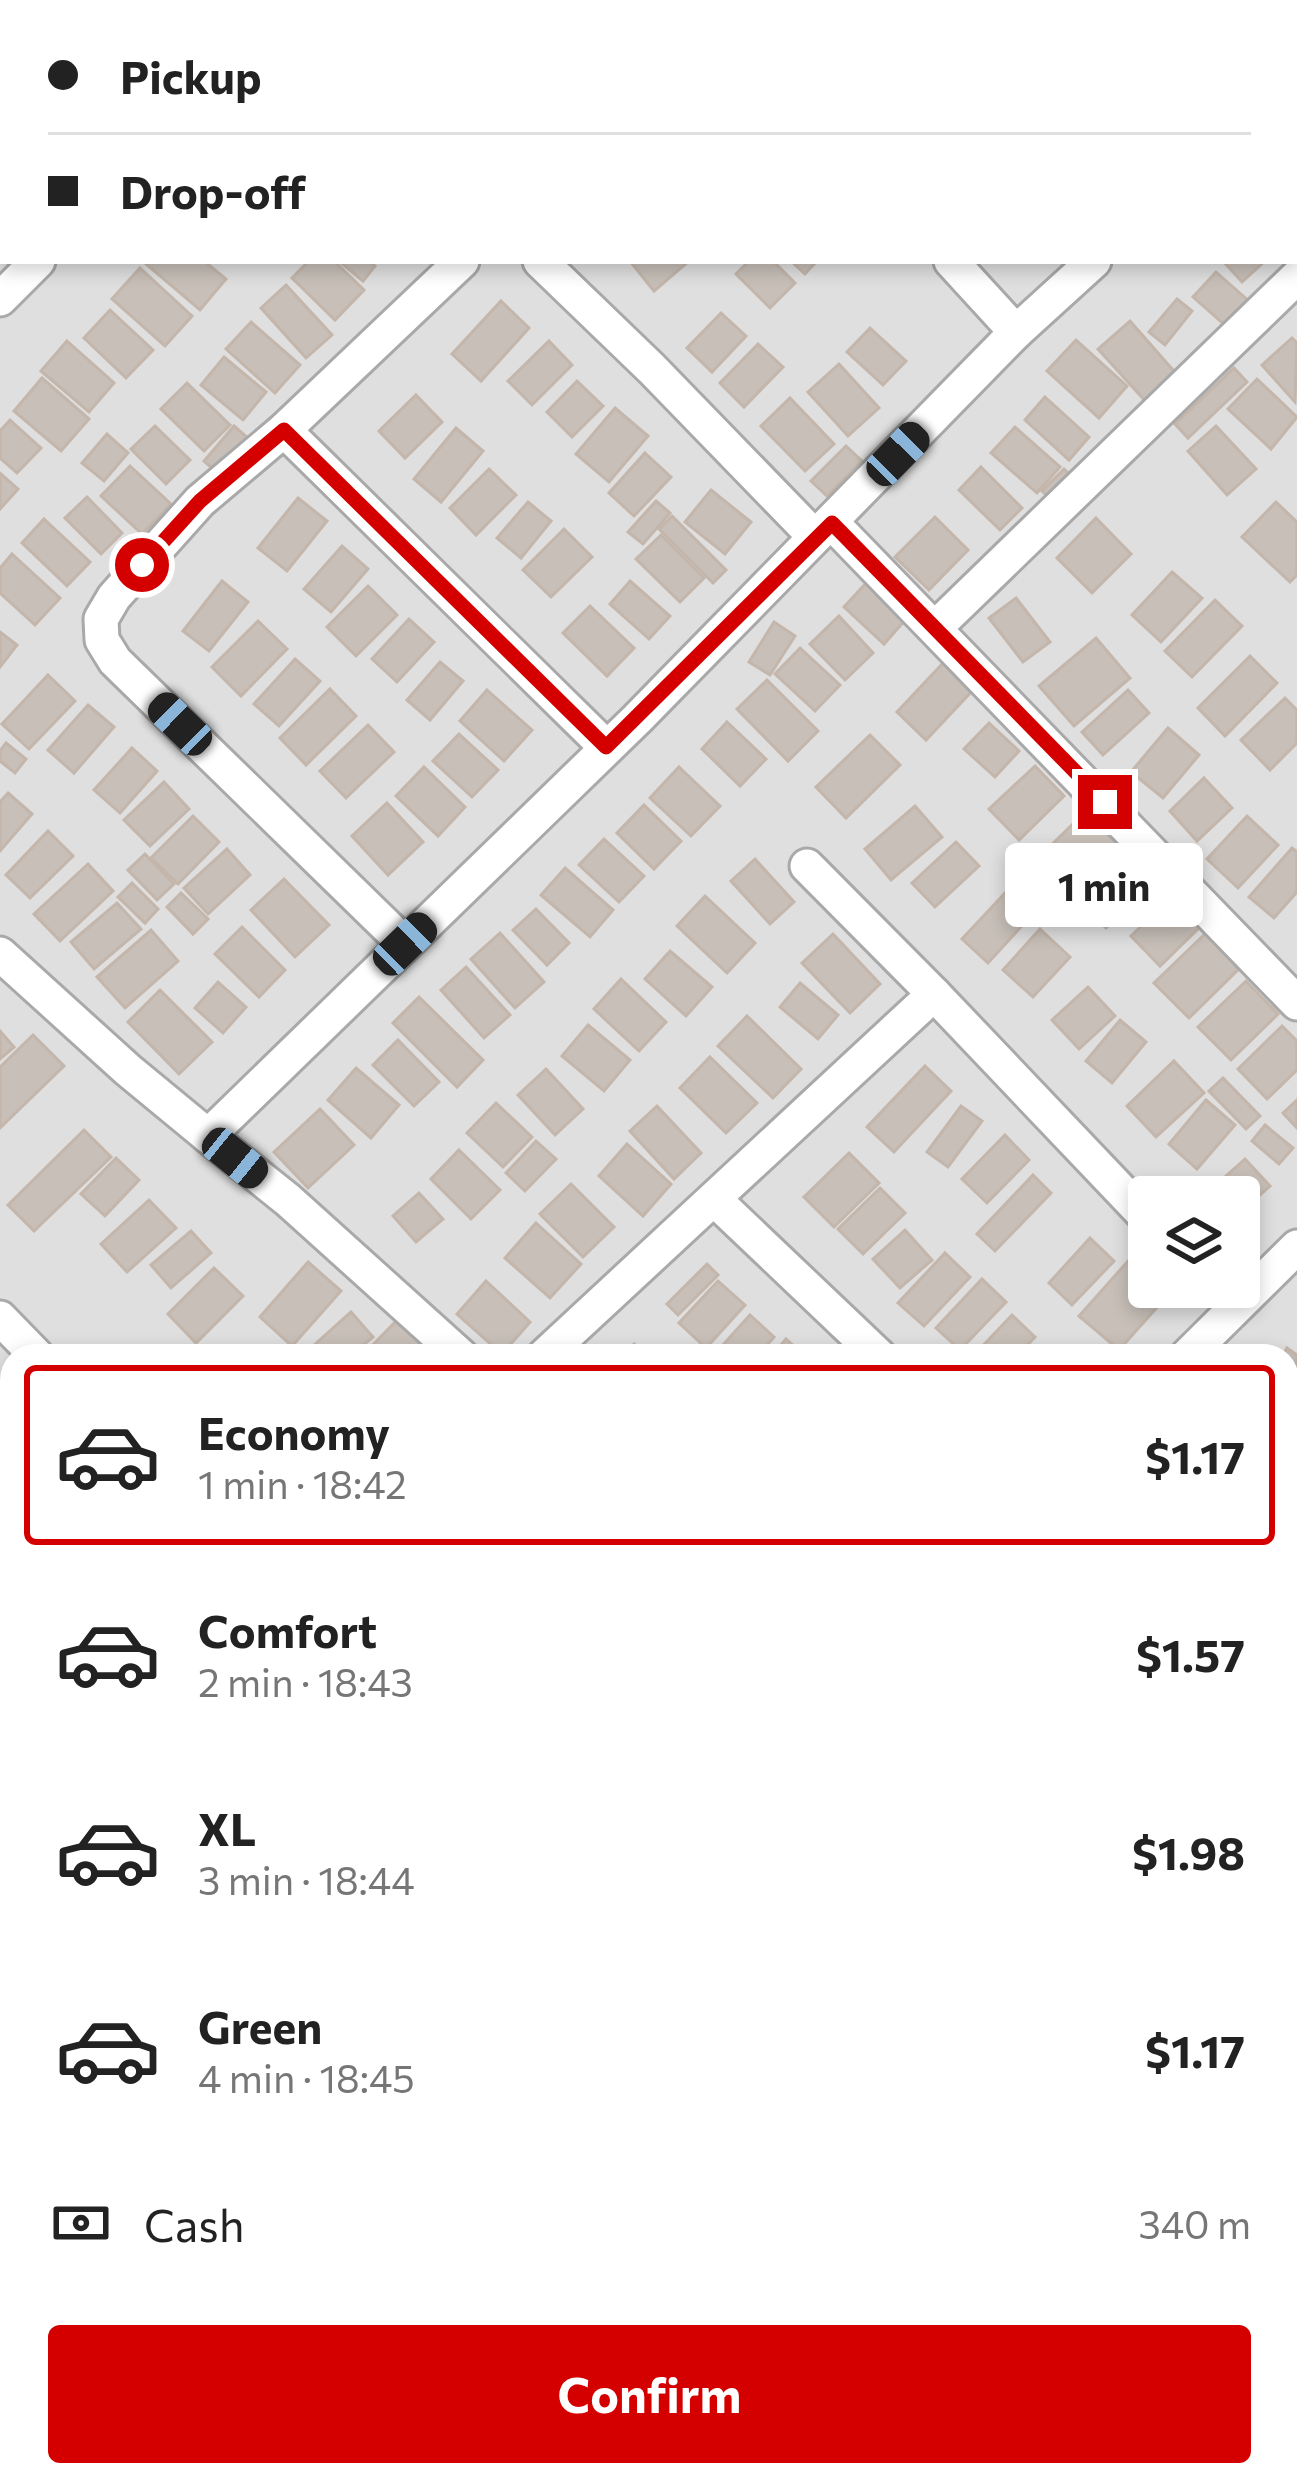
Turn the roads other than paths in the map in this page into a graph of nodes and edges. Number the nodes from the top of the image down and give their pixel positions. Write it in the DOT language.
graph roads {
  1 [pos="35,264"];
  2 [pos="459,264"];
  3 [pos="543,264"];
  4 [pos="954,264"];
  5 [pos="1091,264"];
  6 [pos="1297,277"];
  7 [pos="0,299"];
  8 [pos="1016,332"];
  9 [pos="284,430"];
  10 [pos="823,530"];
  11 [pos="935,628"];
  12 [pos="606,747"];
  13 [pos="807,866"];
  14 [pos="405,944"];
  15 [pos="0,953"];
  16 [pos="934,994"];
  17 [pos="1297,1003"];
  18 [pos="208,1136"];
  19 [pos="714,1198"];
  20 [pos="1128,1198"];
  21 [pos="1297,1247"];
  22 [pos="1260,1273"];
  23 [pos="1218,1308"];
  24 [pos="0,1318"];
  25 [pos="25,1344"];
  26 [pos="448,1344"];
  27 [pos="557,1344"];
  28 [pos="866,1344"];
  29 [pos="1195,1344"];
  1 -- 7 [label="street"];
  2 -- 9 [label="street"];
  3 -- 10 [label="street"];
  4 -- 8 [label="street"];
  5 -- 8 [label="street"];
  6 -- 11 [label="street"];
  8 -- 10 [label="street"];
  9 -- 12 [label="street"];
  9 -- 14 [label="street"];
  10 -- 11 [label="street"];
  10 -- 12 [label="street"];
  11 -- 17 [label="street"];
  12 -- 14 [label="street"];
  13 -- 16 [label="street"];
  14 -- 18 [label="street"];
  15 -- 18 [label="street"];
  16 -- 19 [label="street"];
  16 -- 20 [label="street"];
  18 -- 26 [label="street"];
  19 -- 27 [label="street"];
  19 -- 28 [label="street"];
  21 -- 22 [label="street"];
  23 -- 29 [label="street"];
  24 -- 25 [label="street"];
}
